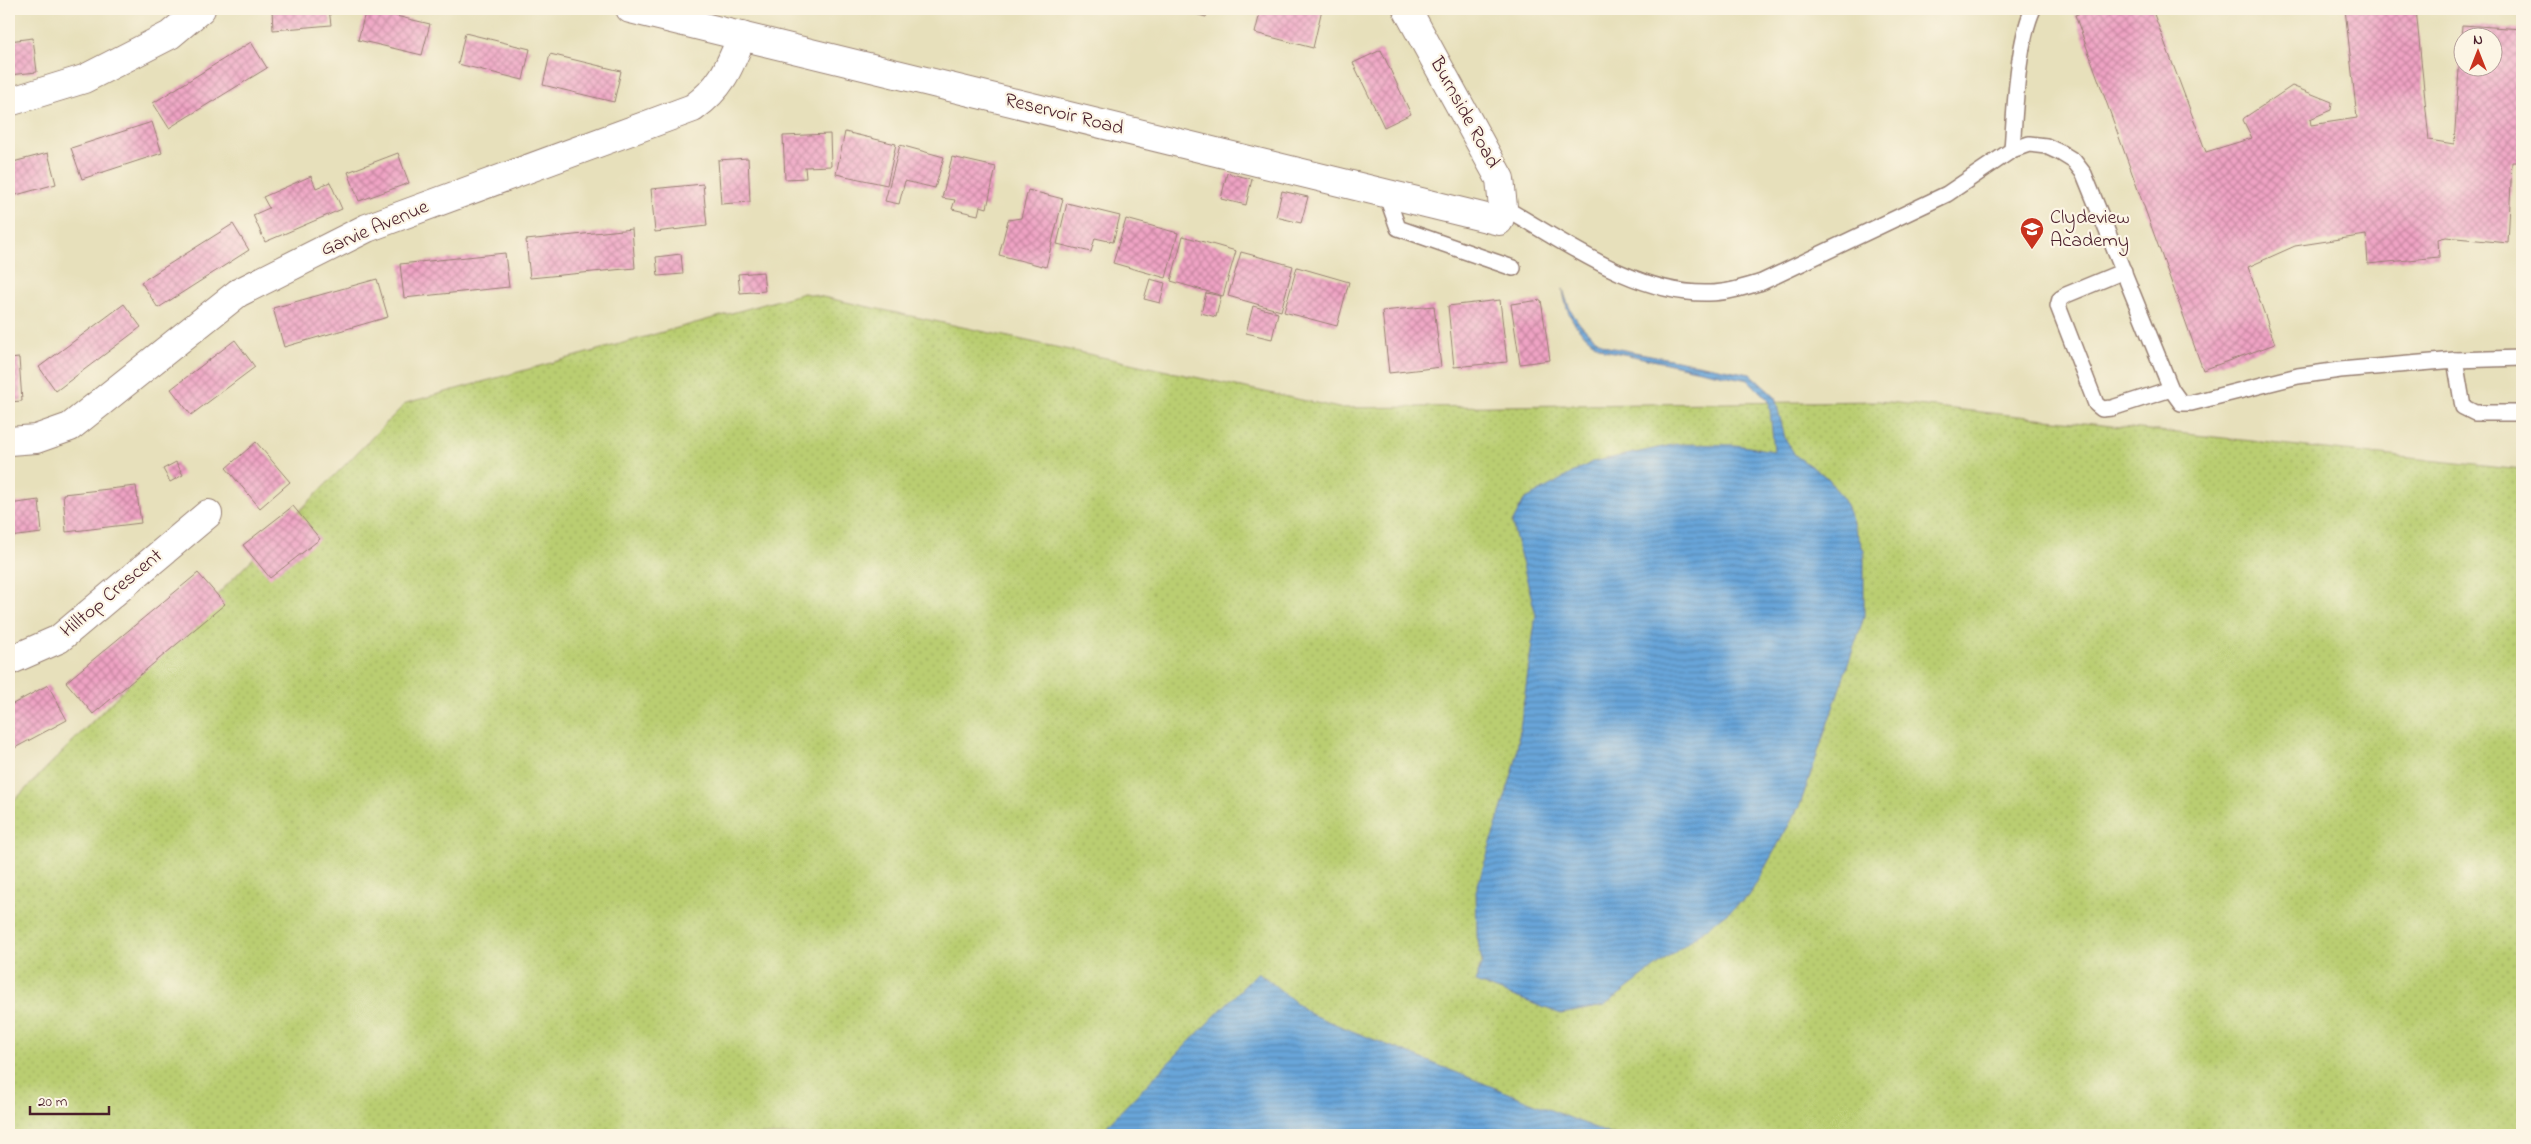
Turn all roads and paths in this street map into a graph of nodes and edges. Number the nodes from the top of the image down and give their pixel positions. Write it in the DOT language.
graph roads {
  1 [pos="201,9"];
  2 [pos="630,9"];
  3 [pos="1407,9"];
  4 [pos="2033,9"];
  5 [pos="742,36"];
  6 [pos="9,102"];
  7 [pos="2012,150"];
  8 [pos="1386,194"];
  9 [pos="1501,214"];
  10 [pos="1513,268"];
  11 [pos="2124,271"];
  12 [pos="2522,358"];
  13 [pos="2455,360"];
  14 [pos="2171,389"];
  15 [pos="2522,413"];
  16 [pos="9,441"];
  17 [pos="208,514"];
  18 [pos="9,661"];
  1 -- 6 [label="street"];
  2 -- 5 [label="street, Reservoir Road"];
  3 -- 9 [label="street, Burnside Road"];
  4 -- 7 [label="lane"];
  5 -- 8 [label="street, Reservoir Road"];
  5 -- 16 [label="street, Garvie Avenue"];
  7 -- 9 [label="lane"];
  7 -- 11 [label="lane"];
  8 -- 9 [label="street, Reservoir Road"];
  8 -- 10 [label="lane"];
  11 -- 14 [label="lane"];
  11 -- 14 [label="lane"];
  12 -- 13 [label="lane"];
  13 -- 14 [label="lane"];
  13 -- 15 [label="lane"];
  17 -- 18 [label="street, Hilltop Crescent"];
}
